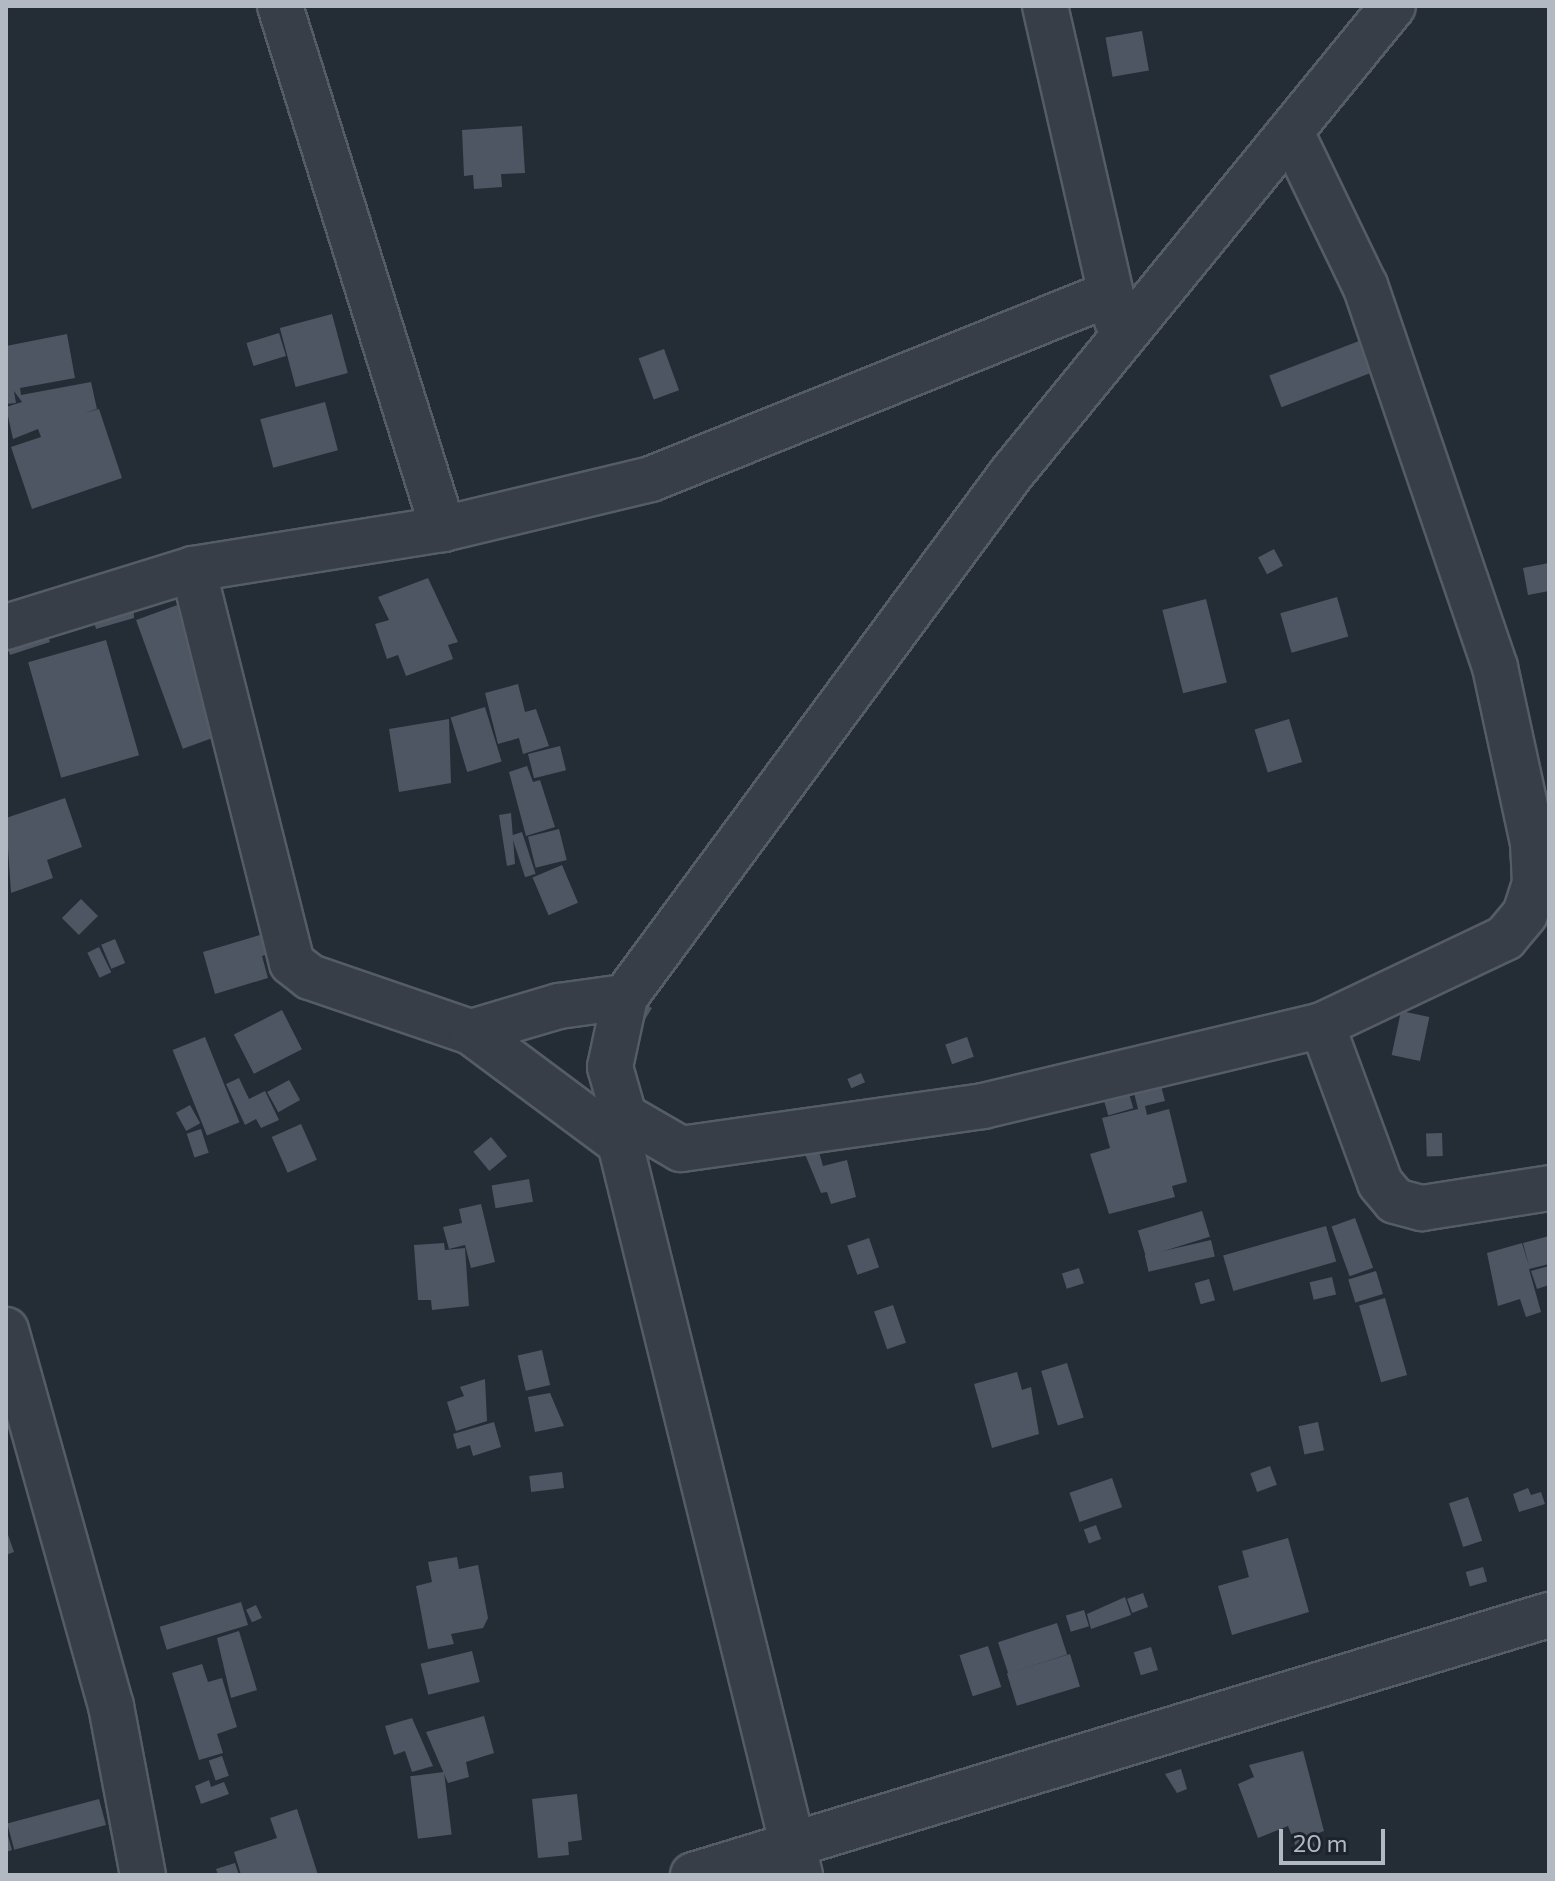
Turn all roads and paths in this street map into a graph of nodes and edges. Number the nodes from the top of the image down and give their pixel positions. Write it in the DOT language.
graph roads {
  1 [pos="280,6"];
  2 [pos="1045,6"];
  3 [pos="1393,6"];
  4 [pos="1291,132"];
  5 [pos="1110,294"];
  6 [pos="1121,338"];
  7 [pos="443,529"];
  8 [pos="193,569"];
  9 [pos="6,627"];
  10 [pos="625,997"];
  11 [pos="1322,1025"];
  12 [pos="471,1032"];
  13 [pos="622,1129"];
  14 [pos="1549,1188"];
  15 [pos="6,1330"];
  16 [pos="14,1385"];
  17 [pos="1549,1615"];
  18 [pos="796,1859"];
  19 [pos="143,1875"];
  20 [pos="693,1875"];
  1 -- 7 [label="street"];
  2 -- 5 [label="street"];
  3 -- 4 [label="street"];
  4 -- 6 [label="street"];
  4 -- 11 [label="street"];
  5 -- 6 [label="street"];
  5 -- 7 [label="street"];
  6 -- 10 [label="street"];
  7 -- 8 [label="street"];
  8 -- 9 [label="street"];
  8 -- 12 [label="street"];
  10 -- 12 [label="street"];
  10 -- 13 [label="street"];
  11 -- 13 [label="street"];
  11 -- 14 [label="street"];
  12 -- 13 [label="street"];
  13 -- 18 [label="street"];
  15 -- 16 [label="street"];
  16 -- 19 [label="street"];
  17 -- 18 [label="street"];
  18 -- 20 [label="street"];
}
